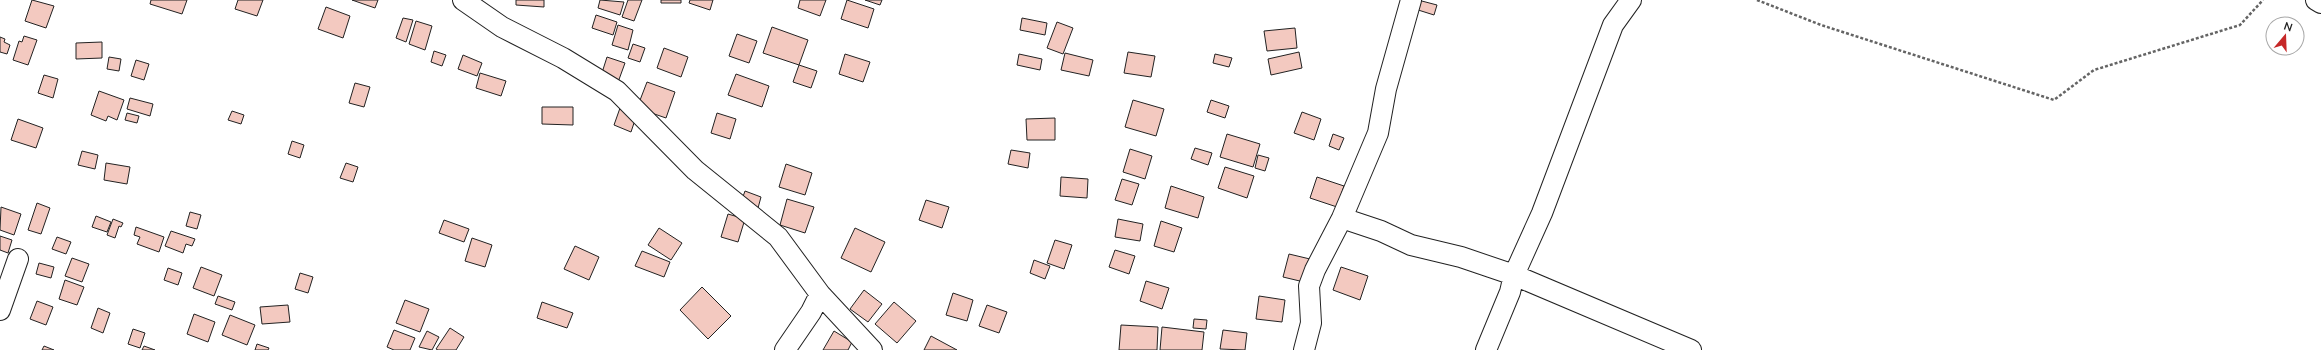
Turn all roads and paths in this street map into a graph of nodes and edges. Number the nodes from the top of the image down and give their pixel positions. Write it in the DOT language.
graph roads {
  1 [pos="463,0"];
  2 [pos="1410,0"];
  3 [pos="1631,0"];
  4 [pos="1757,0"];
  5 [pos="2263,0"];
  6 [pos="2316,0"];
  7 [pos="2321,3"];
  8 [pos="1342,218"];
  9 [pos="18,259"];
  10 [pos="1514,275"];
  11 [pos="820,294"];
  12 [pos="0,310"];
  13 [pos="785,350"];
  14 [pos="872,350"];
  15 [pos="1304,350"];
  16 [pos="1486,350"];
  17 [pos="1691,350"];
  1 -- 11 [label="street"];
  2 -- 8 [label="street"];
  3 -- 10 [label="street"];
  4 -- 5 [label="path"];
  6 -- 7 [label="street"];
  8 -- 10 [label="street"];
  8 -- 15 [label="street"];
  9 -- 12 [label="street"];
  10 -- 16 [label="street"];
  10 -- 17 [label="street"];
  11 -- 13 [label="street"];
  11 -- 14 [label="street"];
}
